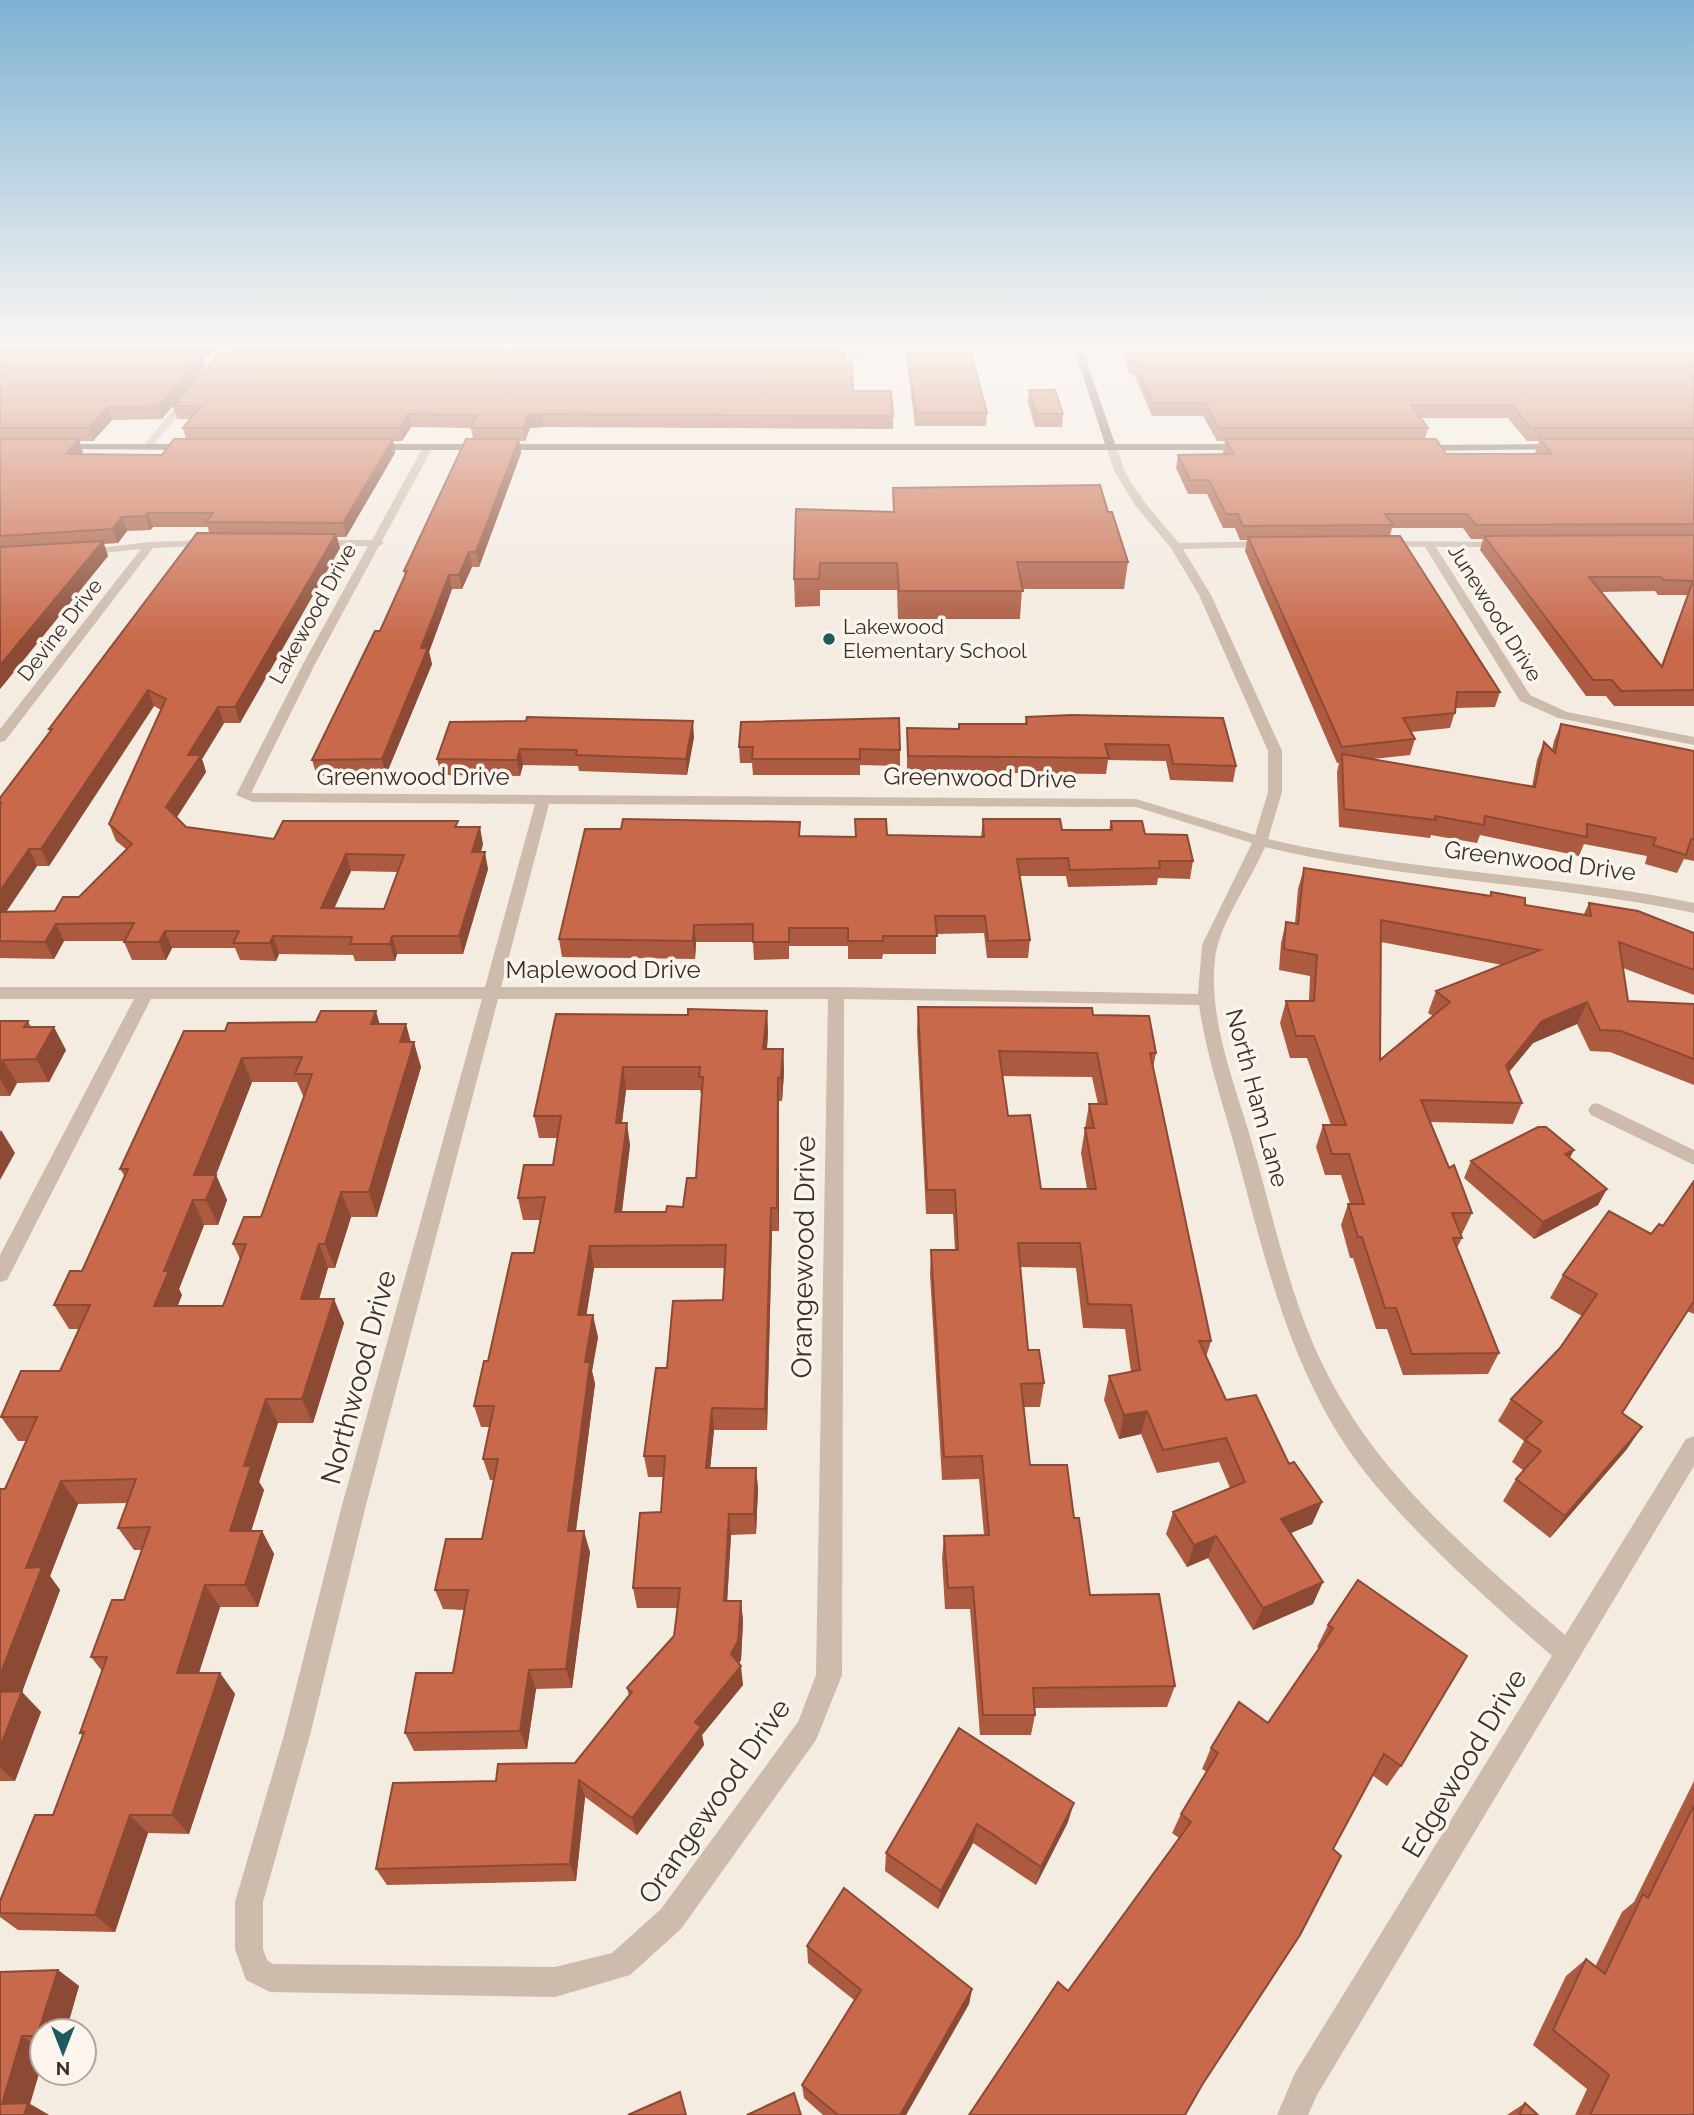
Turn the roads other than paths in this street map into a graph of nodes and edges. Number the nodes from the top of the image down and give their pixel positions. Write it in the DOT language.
graph roads {
  1 [pos="150,444"];
  2 [pos="1110,444"];
  3 [pos="54,447"];
  4 [pos="147,447"];
  5 [pos="201,447"];
  6 [pos="361,447"];
  7 [pos="428,447"];
  8 [pos="1111,447"];
  9 [pos="1257,447"];
  10 [pos="1569,447"];
  11 [pos="1406,448"];
  12 [pos="230,542"];
  13 [pos="297,543"];
  14 [pos="378,543"];
  15 [pos="1277,544"];
  16 [pos="1373,544"];
  17 [pos="1428,544"];
  18 [pos="1512,544"];
  19 [pos="150,545"];
  20 [pos="1176,545"];
  21 [pos="66,554"];
  22 [pos="0,738"];
  23 [pos="1694,741"];
  24 [pos="253,798"];
  25 [pos="543,801"];
  26 [pos="1260,841"];
  27 [pos="1694,908"];
  28 [pos="0,993"];
  29 [pos="836,993"];
  30 [pos="144,995"];
  31 [pos="491,995"];
  32 [pos="1207,1000"];
  33 [pos="1597,1110"];
  34 [pos="1694,1158"];
  35 [pos="0,1272"];
  36 [pos="1694,1446"];
  37 [pos="1567,1653"];
  38 [pos="256,1970"];
  39 [pos="1292,2115"];
  1 -- 4 [label="street"];
  2 -- 8 [label="main road, North Ham Lane"];
  3 -- 4 [label="main road"];
  4 -- 5 [label="main road"];
  6 -- 7 [label="main road"];
  7 -- 8 [label="main road"];
  7 -- 14 [label="street, Lakewood Drive"];
  8 -- 9 [label="main road"];
  8 -- 20 [label="street, North Ham Lane"];
  10 -- 11 [label="main road"];
  12 -- 19 [label="street"];
  13 -- 14 [label="street"];
  14 -- 24 [label="street, Lakewood Drive"];
  15 -- 20 [label="street"];
  16 -- 17 [label="street"];
  17 -- 18 [label="street"];
  17 -- 23 [label="street, Junewood Drive"];
  19 -- 21 [label="street"];
  19 -- 22 [label="street, Devine Drive"];
  20 -- 26 [label="street, North Ham Lane"];
  24 -- 25 [label="street, Greenwood Drive"];
  25 -- 26 [label="street, Greenwood Drive"];
  25 -- 31 [label="street, Northwood Drive"];
  26 -- 27 [label="street, Greenwood Drive"];
  26 -- 32 [label="street, North Ham Lane"];
  28 -- 30 [label="street, Maplewood Drive"];
  29 -- 31 [label="street, Maplewood Drive"];
  29 -- 32 [label="street, Maplewood Drive"];
  29 -- 38 [label="street, Orangewood Drive"];
  30 -- 31 [label="street, Maplewood Drive"];
  30 -- 35 [label="street"];
  31 -- 38 [label="street, Northwood Drive"];
  32 -- 37 [label="street, North Ham Lane"];
  33 -- 34 [label="street"];
  36 -- 37 [label="street, Edgewood Drive"];
  37 -- 39 [label="street, Edgewood Drive"];
}
